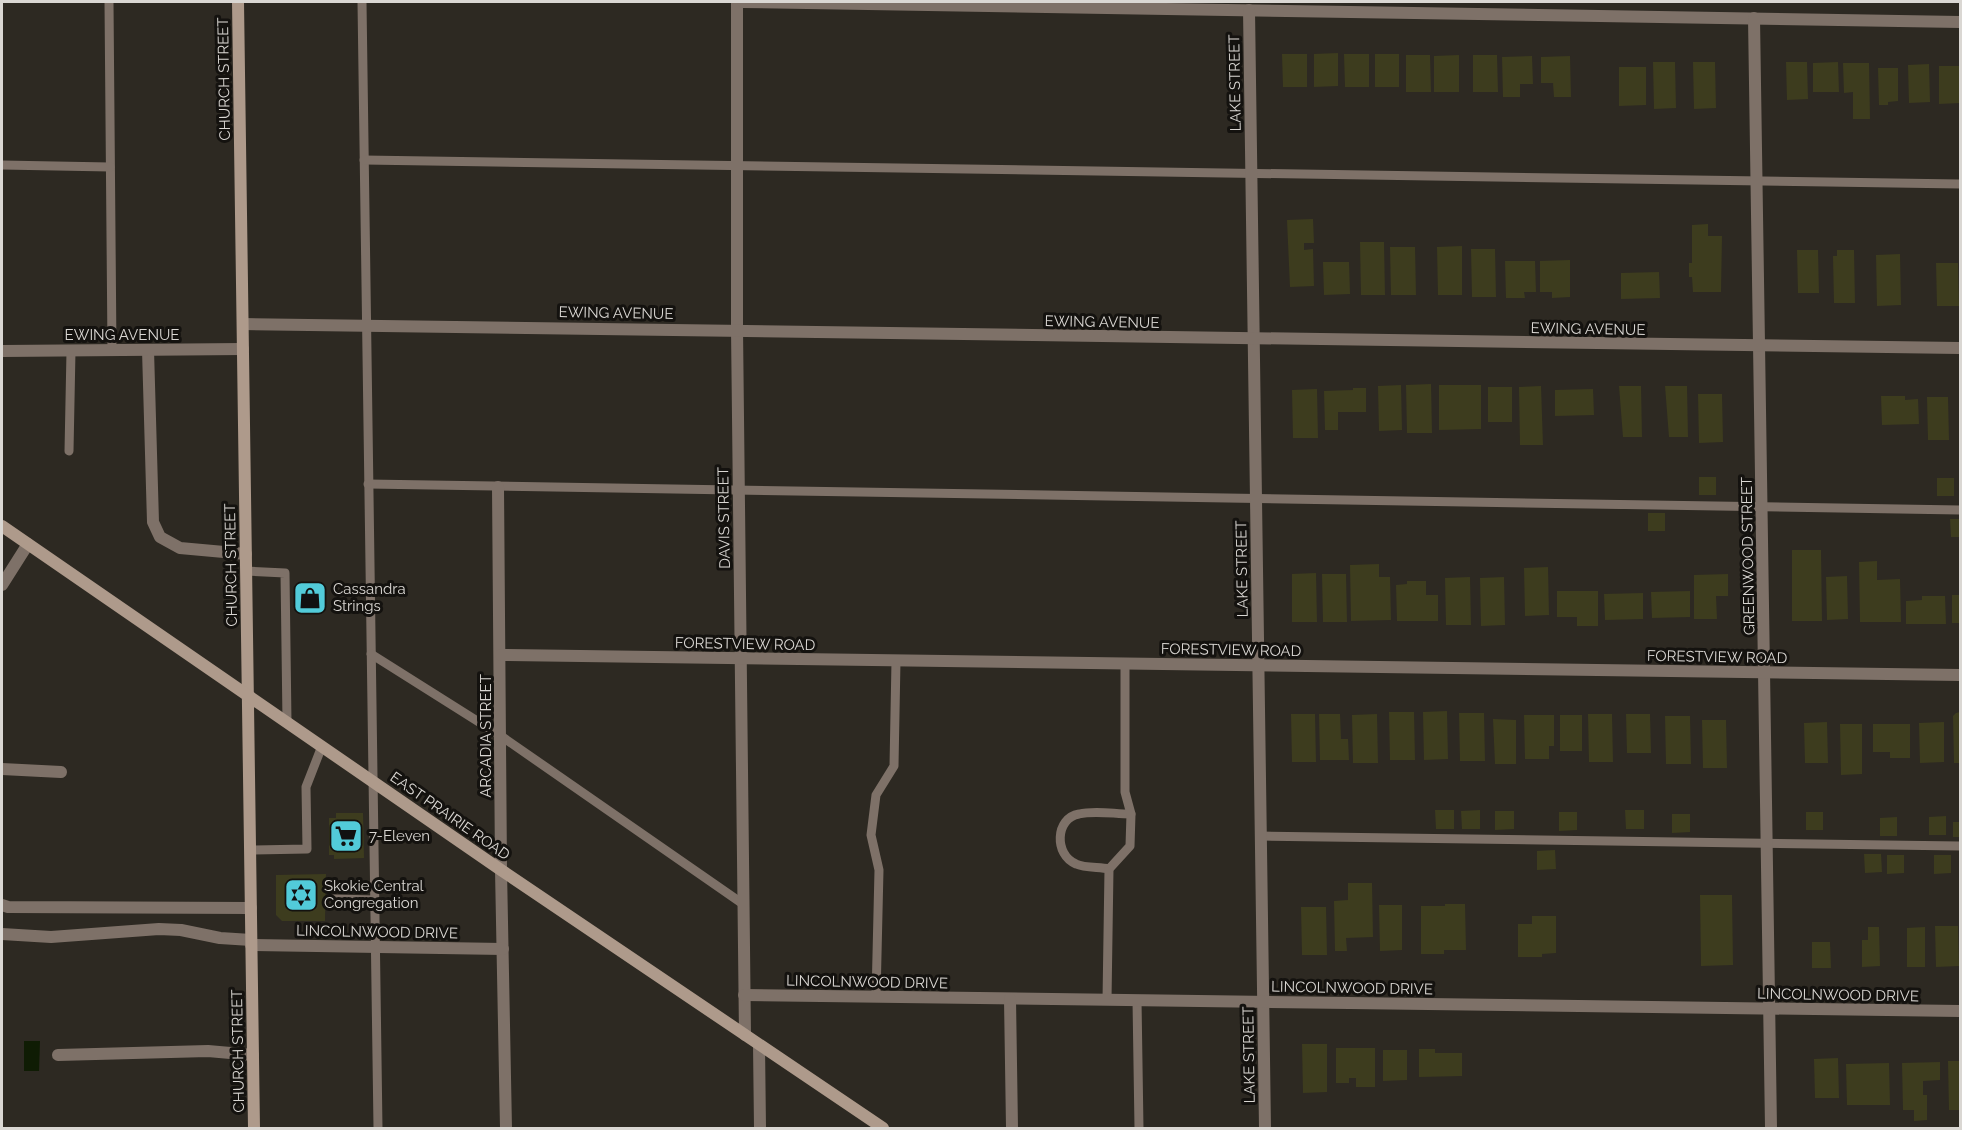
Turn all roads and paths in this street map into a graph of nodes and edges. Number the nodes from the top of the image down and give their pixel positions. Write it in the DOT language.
graph roads {
  1 [pos="109,2"];
  2 [pos="238,2"];
  3 [pos="362,2"];
  4 [pos="736,2"];
  5 [pos="743,2"];
  6 [pos="1249,10"];
  7 [pos="1754,18"];
  8 [pos="1960,22"];
  9 [pos="364,160"];
  10 [pos="2,165"];
  11 [pos="736,165"];
  12 [pos="110,166"];
  13 [pos="1251,173"];
  14 [pos="1757,180"];
  15 [pos="1960,183"];
  16 [pos="243,324"];
  17 [pos="366,325"];
  18 [pos="737,329"];
  19 [pos="1254,340"];
  20 [pos="1759,346"];
  21 [pos="1960,348"];
  22 [pos="148,350"];
  23 [pos="243,350"];
  24 [pos="2,351"];
  25 [pos="71,351"];
  26 [pos="112,351"];
  27 [pos="69,451"];
  28 [pos="368,484"];
  29 [pos="498,487"];
  30 [pos="739,489"];
  31 [pos="1256,500"];
  32 [pos="1762,506"];
  33 [pos="1960,510"];
  34 [pos="2,526"];
  35 [pos="28,544"];
  36 [pos="246,554"];
  37 [pos="246,571"];
  38 [pos="2,585"];
  39 [pos="371,654"];
  40 [pos="501,655"];
  41 [pos="740,658"];
  42 [pos="896,661"];
  43 [pos="1125,664"];
  44 [pos="1258,665"];
  45 [pos="1765,672"];
  46 [pos="1960,675"];
  47 [pos="248,696"];
  48 [pos="286,722"];
  49 [pos="501,736"];
  50 [pos="322,746"];
  51 [pos="2,769"];
  52 [pos="61,772"];
  53 [pos="373,781"];
  54 [pos="1131,814"];
  55 [pos="1261,836"];
  56 [pos="1767,843"];
  57 [pos="1960,846"];
  58 [pos="250,850"];
  59 [pos="1109,869"];
  60 [pos="501,870"];
  61 [pos="334,899"];
  62 [pos="375,900"];
  63 [pos="743,904"];
  64 [pos="5,906"];
  65 [pos="251,908"];
  66 [pos="2,934"];
  67 [pos="251,942"];
  68 [pos="375,947"];
  69 [pos="503,949"];
  70 [pos="744,994"];
  71 [pos="876,997"];
  72 [pos="1010,999"];
  73 [pos="1107,1000"];
  74 [pos="1137,1000"];
  75 [pos="1263,1002"];
  76 [pos="1769,1009"];
  77 [pos="1960,1011"];
  78 [pos="745,1035"];
  79 [pos="759,1046"];
  80 [pos="253,1054"];
  81 [pos="58,1055"];
  82 [pos="254,1128"];
  83 [pos="378,1128"];
  84 [pos="506,1128"];
  85 [pos="760,1128"];
  86 [pos="883,1128"];
  87 [pos="1012,1128"];
  88 [pos="1138,1128"];
  89 [pos="1265,1128"];
  90 [pos="1771,1128"];
  1 -- 12 [label="lane"];
  2 -- 16 [label="street, CHURCH STREET"];
  3 -- 9 [label="lane"];
  4 -- 11 [label="street, DAVIS STREET"];
  5 -- 6 [label="street"];
  6 -- 7 [label="street"];
  6 -- 13 [label="street, LAKE STREET"];
  7 -- 8 [label="street"];
  7 -- 14 [label="street, GREENWOOD STREET"];
  9 -- 11 [label="lane"];
  9 -- 17 [label="lane"];
  10 -- 12 [label="lane"];
  11 -- 13 [label="lane"];
  11 -- 18 [label="street, DAVIS STREET"];
  12 -- 26 [label="lane"];
  13 -- 14 [label="lane"];
  13 -- 19 [label="street, LAKE STREET"];
  14 -- 15 [label="lane"];
  14 -- 20 [label="street, GREENWOOD STREET"];
  16 -- 17 [label="street, EWING AVENUE"];
  16 -- 23 [label="street, CHURCH STREET"];
  17 -- 18 [label="street, EWING AVENUE"];
  17 -- 28 [label="lane"];
  18 -- 19 [label="street, EWING AVENUE"];
  18 -- 30 [label="street, DAVIS STREET"];
  19 -- 20 [label="street, EWING AVENUE"];
  19 -- 31 [label="street, LAKE STREET"];
  20 -- 21 [label="street, EWING AVENUE"];
  20 -- 32 [label="street, GREENWOOD STREET"];
  22 -- 23 [label="street, EWING AVENUE"];
  22 -- 26 [label="street, EWING AVENUE"];
  22 -- 36 [label="street"];
  23 -- 36 [label="street, CHURCH STREET"];
  24 -- 25 [label="street, EWING AVENUE"];
  25 -- 26 [label="street, EWING AVENUE"];
  25 -- 27 [label="lane"];
  28 -- 29 [label="lane"];
  28 -- 39 [label="lane"];
  29 -- 30 [label="lane"];
  29 -- 40 [label="street, ARCADIA STREET"];
  30 -- 31 [label="lane"];
  30 -- 41 [label="street, DAVIS STREET"];
  31 -- 32 [label="lane"];
  31 -- 44 [label="street, LAKE STREET"];
  32 -- 33 [label="lane"];
  32 -- 45 [label="street, GREENWOOD STREET"];
  34 -- 35 [label="street, EAST PRAIRIE ROAD"];
  35 -- 38 [label="street"];
  35 -- 47 [label="street, EAST PRAIRIE ROAD"];
  36 -- 37 [label="street, CHURCH STREET"];
  37 -- 47 [label="street, CHURCH STREET"];
  37 -- 48 [label="lane"];
  39 -- 49 [label="lane"];
  39 -- 53 [label="lane"];
  40 -- 41 [label="street, FORESTVIEW ROAD"];
  40 -- 49 [label="street, ARCADIA STREET"];
  41 -- 42 [label="street, FORESTVIEW ROAD"];
  41 -- 63 [label="street, DAVIS STREET"];
  42 -- 43 [label="street, FORESTVIEW ROAD"];
  42 -- 71 [label="lane"];
  43 -- 44 [label="street, FORESTVIEW ROAD"];
  43 -- 54 [label="lane"];
  44 -- 45 [label="street, FORESTVIEW ROAD"];
  44 -- 55 [label="street, LAKE STREET"];
  45 -- 46 [label="street, FORESTVIEW ROAD"];
  45 -- 56 [label="street, GREENWOOD STREET"];
  47 -- 48 [label="street, EAST PRAIRIE ROAD"];
  47 -- 58 [label="street, CHURCH STREET"];
  48 -- 50 [label="street, EAST PRAIRIE ROAD"];
  49 -- 60 [label="street, ARCADIA STREET"];
  49 -- 63 [label="lane"];
  50 -- 53 [label="street, EAST PRAIRIE ROAD"];
  50 -- 58 [label="lane"];
  51 -- 52 [label="street"];
  53 -- 60 [label="street, EAST PRAIRIE ROAD"];
  53 -- 62 [label="lane"];
  54 -- 59 [label="lane"];
  54 -- 59 [label="lane"];
  55 -- 56 [label="lane"];
  55 -- 75 [label="street, LAKE STREET"];
  56 -- 57 [label="lane"];
  56 -- 76 [label="street, GREENWOOD STREET"];
  58 -- 65 [label="street, CHURCH STREET"];
  59 -- 73 [label="lane"];
  60 -- 69 [label="street, ARCADIA STREET"];
  60 -- 78 [label="street, EAST PRAIRIE ROAD"];
  61 -- 62 [label="lane"];
  62 -- 68 [label="lane"];
  63 -- 70 [label="street, DAVIS STREET"];
  64 -- 65 [label="street"];
  65 -- 67 [label="street, CHURCH STREET"];
  66 -- 67 [label="street, LINCOLNWOOD DRIVE"];
  67 -- 68 [label="street, LINCOLNWOOD DRIVE"];
  67 -- 80 [label="street, CHURCH STREET"];
  68 -- 69 [label="street, LINCOLNWOOD DRIVE"];
  68 -- 83 [label="lane"];
  69 -- 84 [label="street, ARCADIA STREET"];
  70 -- 71 [label="street, LINCOLNWOOD DRIVE"];
  70 -- 78 [label="street, DAVIS STREET"];
  71 -- 72 [label="street, LINCOLNWOOD DRIVE"];
  72 -- 73 [label="street, LINCOLNWOOD DRIVE"];
  72 -- 87 [label="street"];
  73 -- 74 [label="street, LINCOLNWOOD DRIVE"];
  74 -- 75 [label="street, LINCOLNWOOD DRIVE"];
  74 -- 88 [label="lane"];
  75 -- 76 [label="street, LINCOLNWOOD DRIVE"];
  75 -- 89 [label="street, LAKE STREET"];
  76 -- 77 [label="street, LINCOLNWOOD DRIVE"];
  76 -- 90 [label="street, GREENWOOD STREET"];
  78 -- 79 [label="street, EAST PRAIRIE ROAD"];
  79 -- 85 [label="street"];
  79 -- 86 [label="street, EAST PRAIRIE ROAD"];
  80 -- 81 [label="street"];
  80 -- 82 [label="street, CHURCH STREET"];
}
